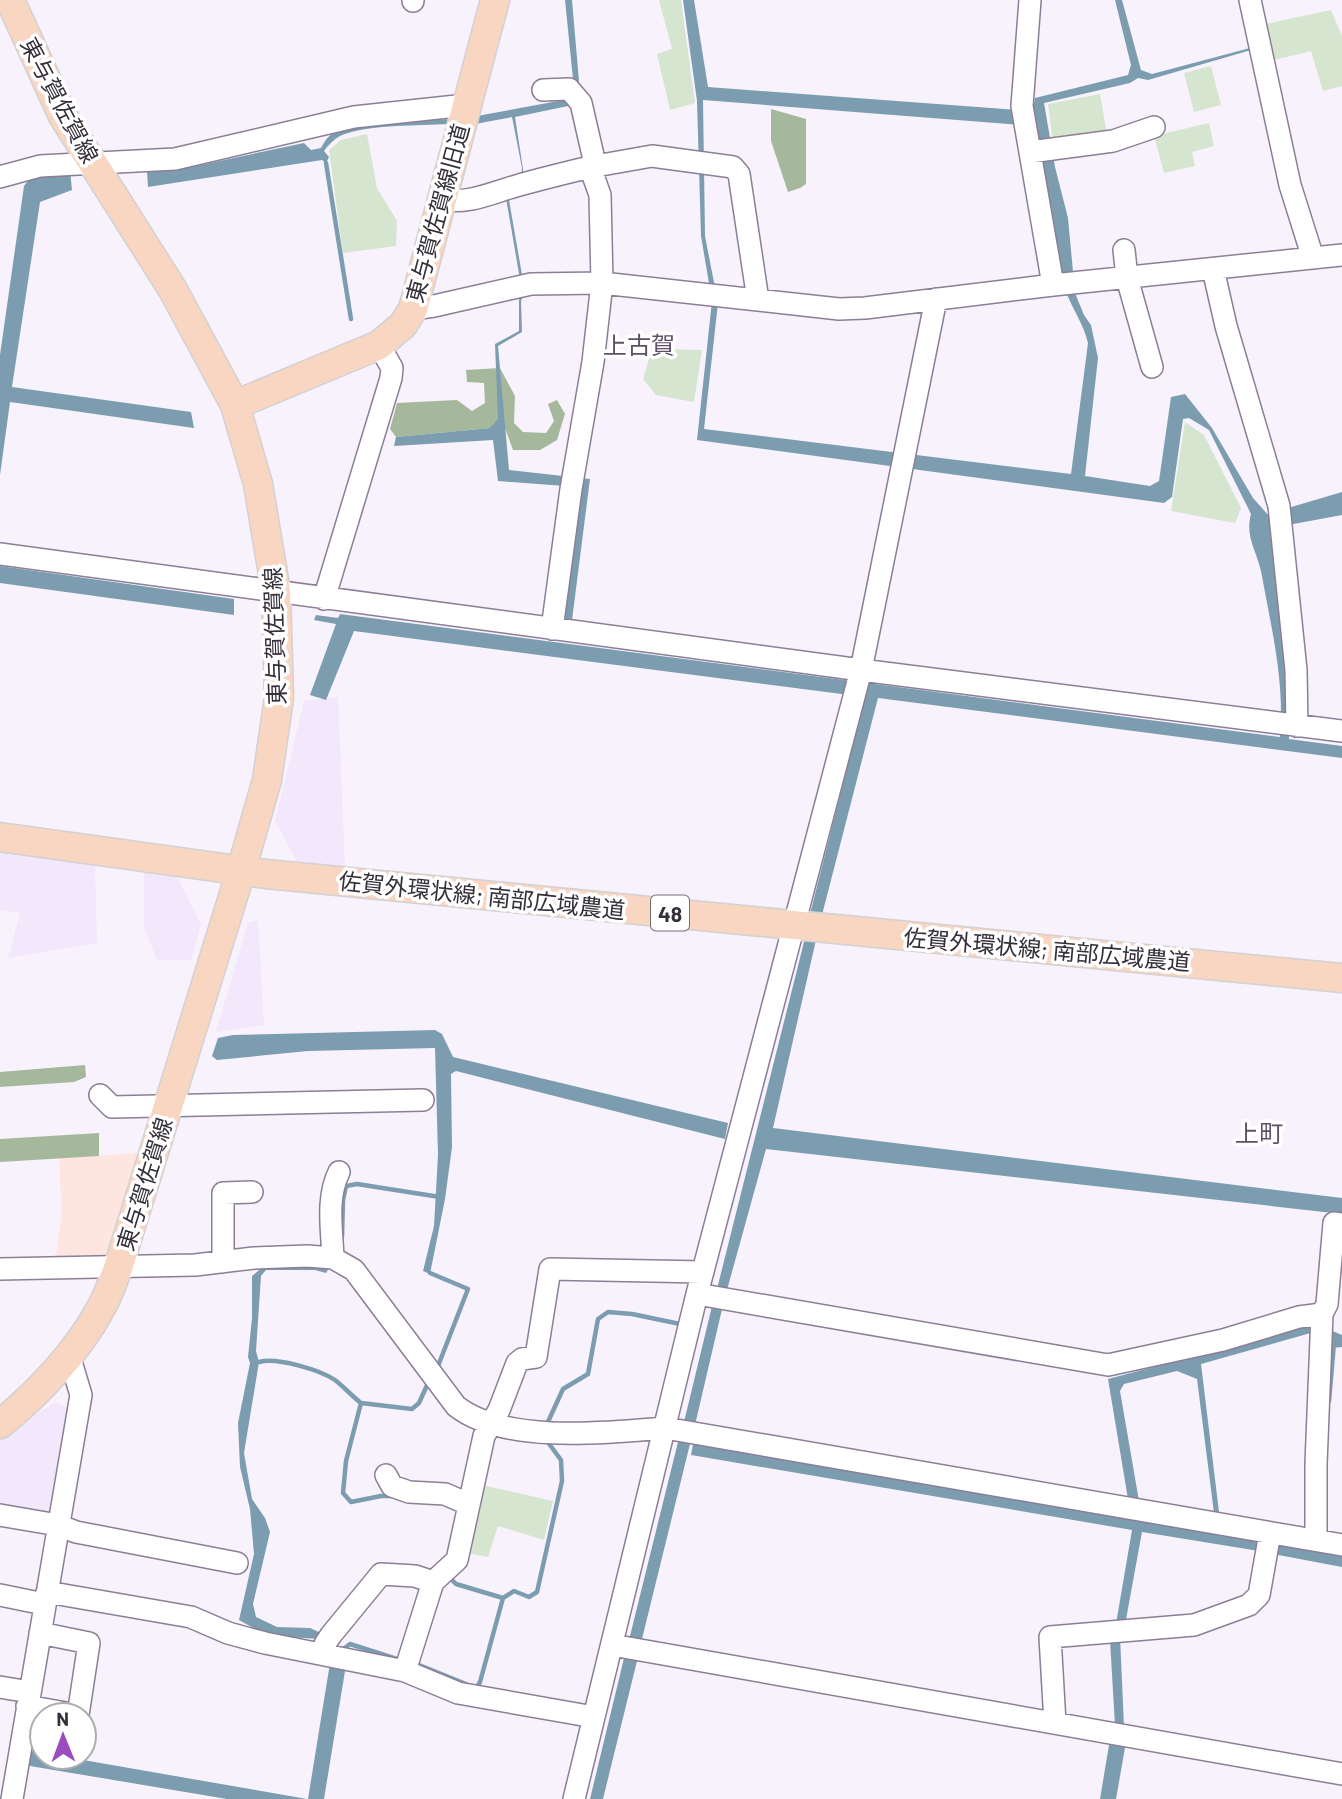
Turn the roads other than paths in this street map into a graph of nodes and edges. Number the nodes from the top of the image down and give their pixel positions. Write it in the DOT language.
graph roads {
  1 [pos="495,0"];
  2 [pos="1030,0"];
  3 [pos="1250,0"];
  4 [pos="13,5"];
  5 [pos="542,90"];
  6 [pos="466,105"];
  7 [pos="1154,127"];
  8 [pos="1040,151"];
  9 [pos="92,164"];
  10 [pos="593,166"];
  11 [pos="0,177"];
  12 [pos="441,199"];
  13 [pos="1124,250"];
  14 [pos="1342,256"];
  15 [pos="1313,258"];
  16 [pos="1213,269"];
  17 [pos="1127,278"];
  18 [pos="602,283"];
  19 [pos="1063,285"];
  20 [pos="936,299"];
  21 [pos="758,300"];
  22 [pos="412,309"];
  23 [pos="379,345"];
  24 [pos="1152,368"];
  25 [pos="235,405"];
  26 [pos="0,554"];
  27 [pos="276,592"];
  28 [pos="324,599"];
  29 [pos="552,629"];
  30 [pos="858,682"];
  31 [pos="1288,724"];
  32 [pos="1342,731"];
  33 [pos="0,837"];
  34 [pos="242,871"];
  35 [pos="794,925"];
  36 [pos="1342,978"];
  37 [pos="100,1095"];
  38 [pos="423,1100"];
  39 [pos="169,1105"];
  40 [pos="339,1172"];
  41 [pos="252,1192"];
  42 [pos="1342,1224"];
  43 [pos="333,1258"];
  44 [pos="223,1262"];
  45 [pos="118,1268"];
  46 [pos="0,1269"];
  47 [pos="703,1272"];
  48 [pos="697,1294"];
  49 [pos="1322,1314"];
  50 [pos="69,1355"];
  51 [pos="0,1424"];
  52 [pos="492,1426"];
  53 [pos="665,1428"];
  54 [pos="386,1475"];
  55 [pos="468,1504"];
  56 [pos="0,1515"];
  57 [pos="58,1525"];
  58 [pos="1270,1532"];
  59 [pos="1316,1540"];
  60 [pos="1342,1545"];
  61 [pos="237,1563"];
  62 [pos="433,1582"];
  63 [pos="0,1595"];
  64 [pos="46,1598"];
  65 [pos="40,1633"];
  66 [pos="612,1644"];
  67 [pos="325,1655"];
  68 [pos="405,1671"];
  69 [pos="0,1687"];
  70 [pos="29,1699"];
  71 [pos="35,1701"];
  72 [pos="79,1701"];
  73 [pos="594,1717"];
  74 [pos="1055,1723"];
  75 [pos="1342,1774"];
  76 [pos="12,1799"];
  77 [pos="574,1799"];
  1 -- 6 [label="main road, 東与賀佐賀線旧道"];
  2 -- 8 [label="street"];
  3 -- 15 [label="street"];
  4 -- 9 [label="main road, 東与賀佐賀線"];
  5 -- 10 [label="street"];
  6 -- 9 [label="street"];
  6 -- 12 [label="main road, 東与賀佐賀線旧道"];
  7 -- 8 [label="street"];
  8 -- 19 [label="street"];
  9 -- 11 [label="street"];
  9 -- 25 [label="main road, 東与賀佐賀線"];
  10 -- 12 [label="street"];
  10 -- 18 [label="street"];
  10 -- 21 [label="street"];
  12 -- 22 [label="main road, 東与賀佐賀線旧道"];
  13 -- 17 [label="street"];
  14 -- 15 [label="street"];
  15 -- 16 [label="street"];
  16 -- 17 [label="street"];
  16 -- 31 [label="street"];
  17 -- 19 [label="street"];
  17 -- 24 [label="street"];
  18 -- 21 [label="street"];
  18 -- 22 [label="street"];
  18 -- 29 [label="street"];
  19 -- 20 [label="street"];
  20 -- 21 [label="street"];
  20 -- 30 [label="street"];
  22 -- 23 [label="main road, 東与賀佐賀線旧道"];
  23 -- 25 [label="main road, 東与賀佐賀線旧道"];
  23 -- 28 [label="street"];
  25 -- 27 [label="main road, 東与賀佐賀線"];
  26 -- 27 [label="street"];
  27 -- 28 [label="street"];
  27 -- 34 [label="main road, 東与賀佐賀線"];
  28 -- 29 [label="street"];
  29 -- 30 [label="street"];
  30 -- 31 [label="street"];
  30 -- 35 [label="street"];
  31 -- 32 [label="street"];
  33 -- 34 [label="main road, 佐賀外環状線; 南部広域農道 / 48"];
  34 -- 35 [label="main road, 佐賀外環状線; 南部広域農道 / 48"];
  34 -- 39 [label="main road, 東与賀佐賀線"];
  35 -- 36 [label="main road, 佐賀外環状線; 南部広域農道 / 48"];
  35 -- 47 [label="street"];
  37 -- 39 [label="street"];
  38 -- 39 [label="street"];
  39 -- 45 [label="main road, 東与賀佐賀線"];
  40 -- 43 [label="street"];
  41 -- 44 [label="street"];
  42 -- 49 [label="street"];
  43 -- 44 [label="street"];
  43 -- 52 [label="street"];
  44 -- 45 [label="street"];
  45 -- 46 [label="street"];
  45 -- 50 [label="main road, 東与賀佐賀線"];
  47 -- 48 [label="street"];
  47 -- 52 [label="street"];
  48 -- 49 [label="street"];
  48 -- 53 [label="street"];
  49 -- 59 [label="street"];
  50 -- 51 [label="main road, 東与賀佐賀線"];
  50 -- 57 [label="street"];
  52 -- 53 [label="street"];
  52 -- 55 [label="street"];
  53 -- 58 [label="street"];
  53 -- 66 [label="street"];
  54 -- 55 [label="street"];
  55 -- 62 [label="street"];
  56 -- 57 [label="street"];
  57 -- 61 [label="street"];
  57 -- 64 [label="street"];
  58 -- 59 [label="street"];
  58 -- 74 [label="street"];
  59 -- 60 [label="street"];
  62 -- 67 [label="street"];
  62 -- 68 [label="street"];
  63 -- 64 [label="street"];
  64 -- 65 [label="street"];
  64 -- 67 [label="street"];
  65 -- 70 [label="street"];
  65 -- 72 [label="street"];
  66 -- 73 [label="street"];
  66 -- 74 [label="street"];
  67 -- 68 [label="street"];
  68 -- 73 [label="street"];
  69 -- 70 [label="street"];
  70 -- 71 [label="street"];
  70 -- 76 [label="street"];
  73 -- 77 [label="street"];
  74 -- 75 [label="street"];
}
